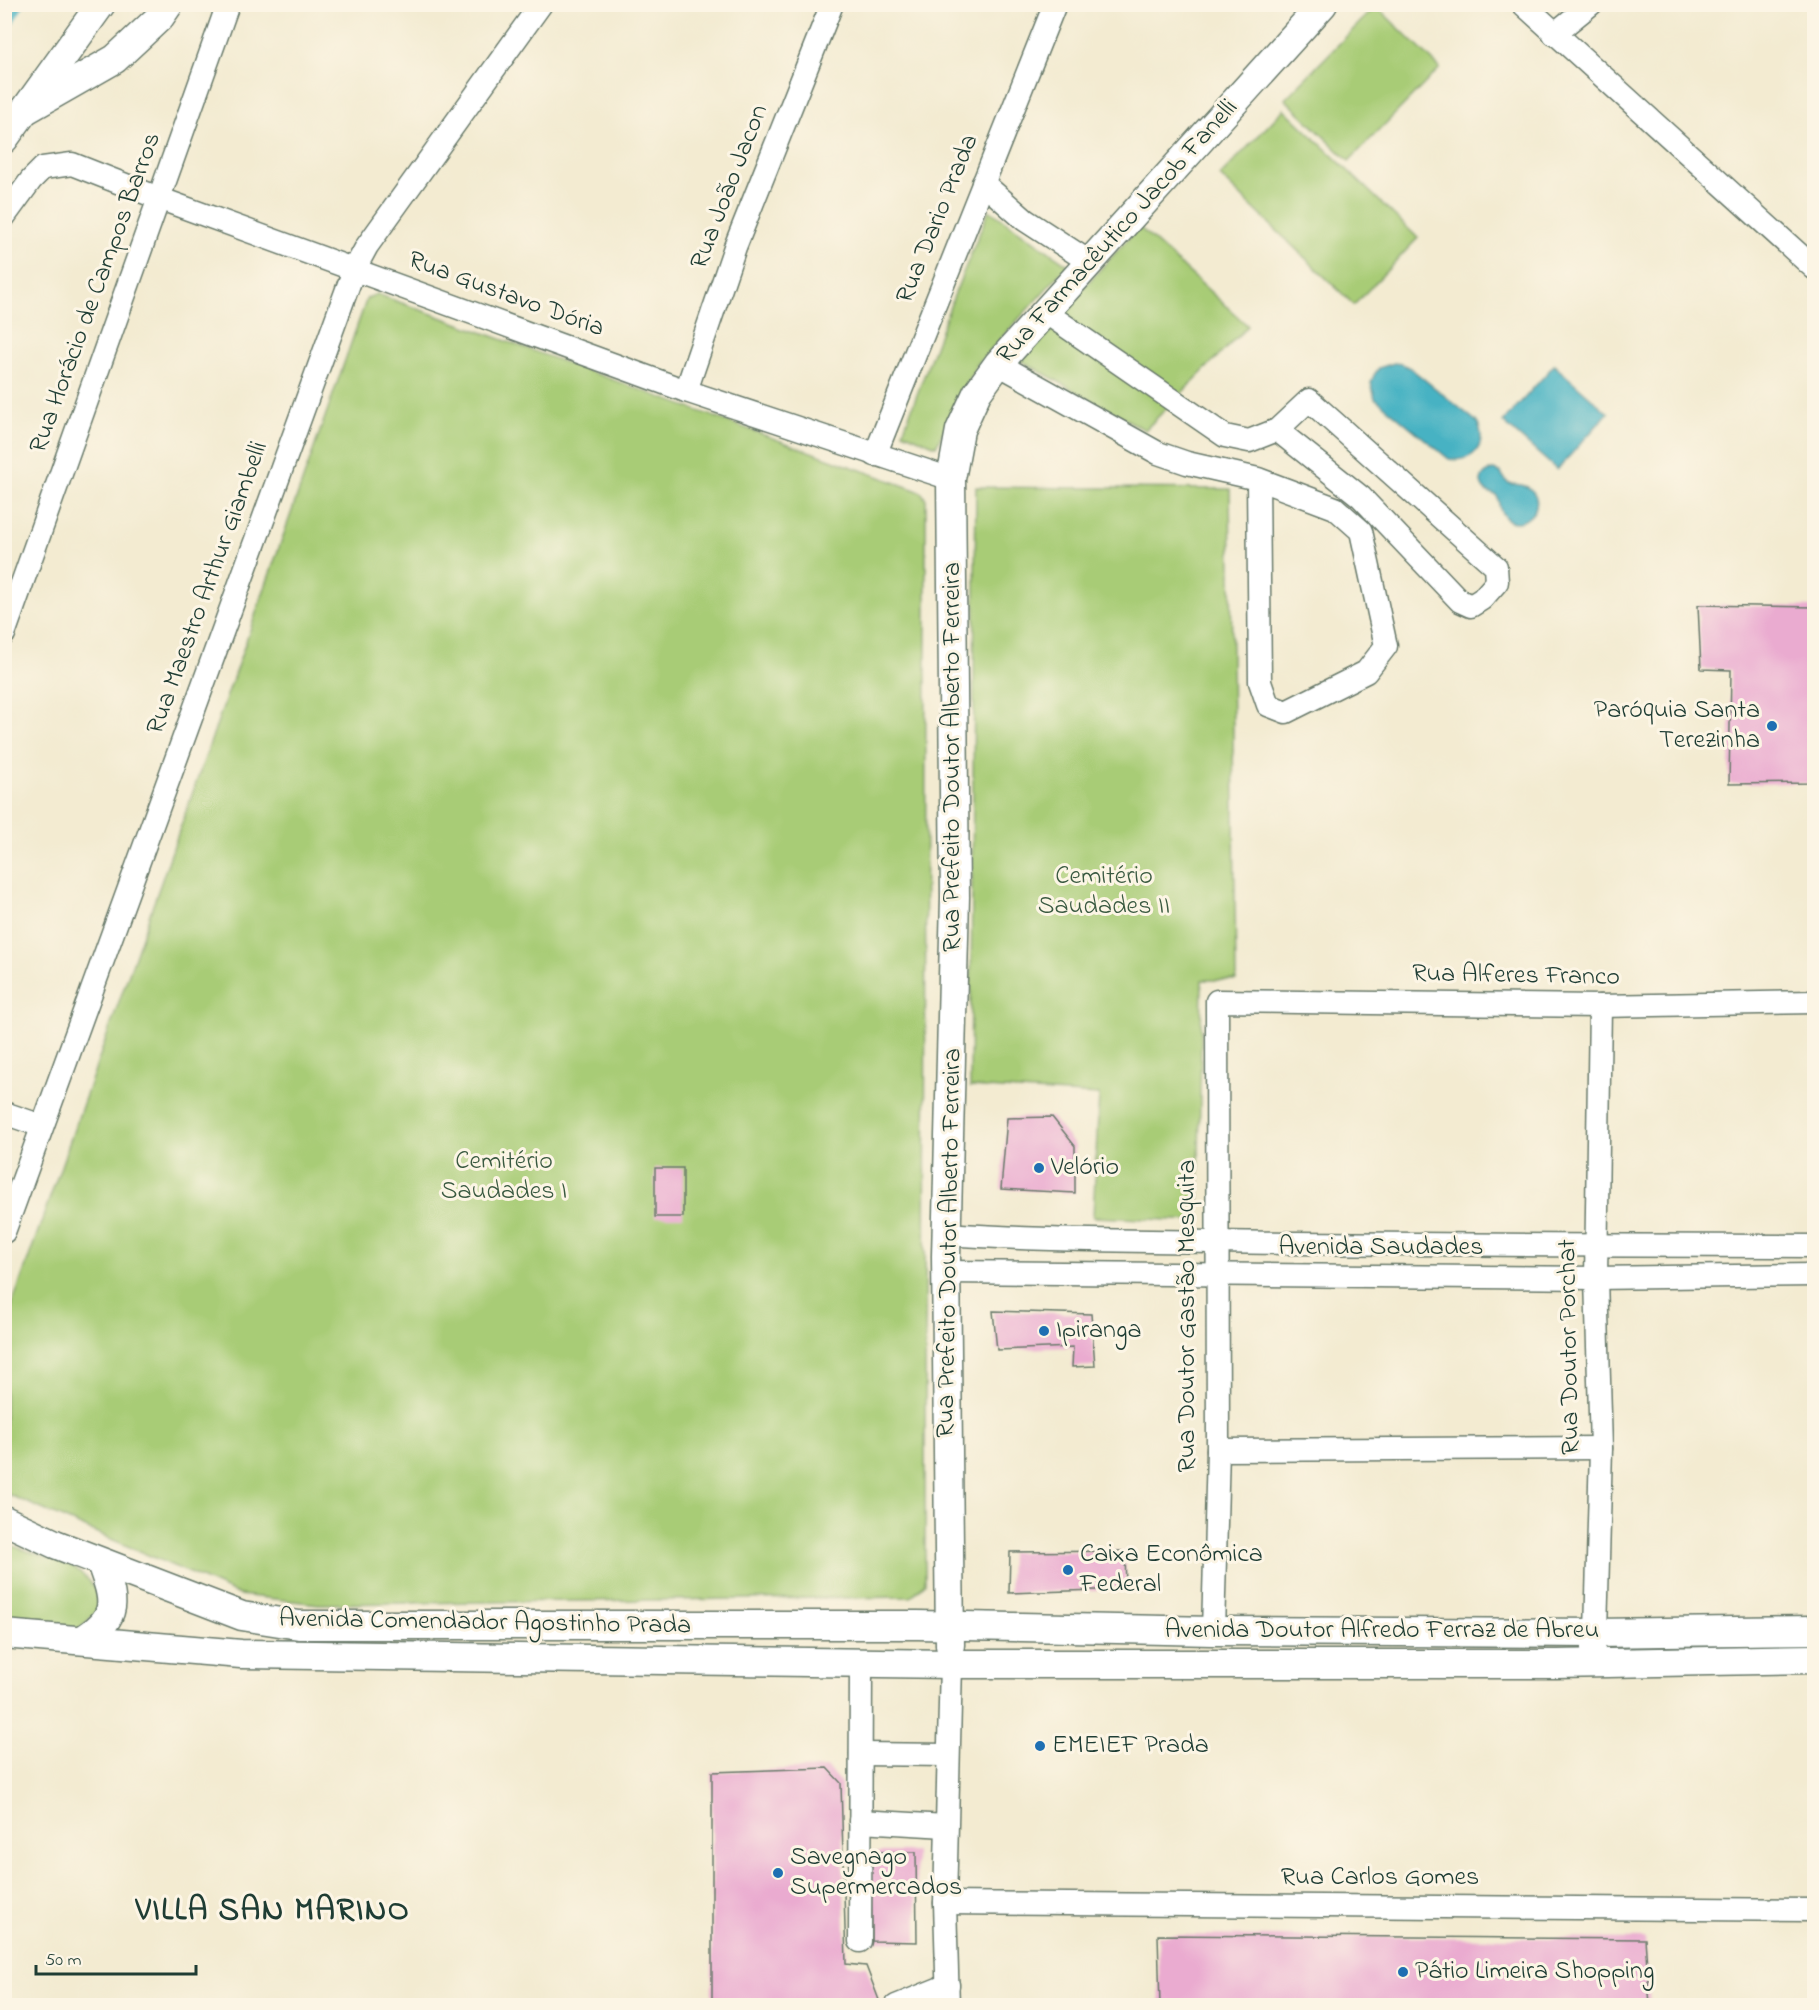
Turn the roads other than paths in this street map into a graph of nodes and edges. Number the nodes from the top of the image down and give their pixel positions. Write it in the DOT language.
graph roads {
  1 [pos="101,4"];
  2 [pos="170,4"];
  3 [pos="228,4"];
  4 [pos="542,4"];
  5 [pos="832,4"];
  6 [pos="1055,4"];
  7 [pos="1323,4"];
  8 [pos="1522,4"];
  9 [pos="1591,4"];
  10 [pos="1554,34"];
  11 [pos="14,115"];
  12 [pos="4,139"];
  13 [pos="983,183"];
  14 [pos="161,199"];
  15 [pos="4,217"];
  16 [pos="1091,263"];
  17 [pos="1815,268"];
  18 [pos="354,270"];
  19 [pos="1045,312"];
  20 [pos="998,364"];
  21 [pos="686,391"];
  22 [pos="1277,430"];
  23 [pos="875,455"];
  24 [pos="951,479"];
  25 [pos="1258,479"];
  26 [pos="4,634"];
  27 [pos="1217,1000"];
  28 [pos="1815,1002"];
  29 [pos="1600,1006"];
  30 [pos="4,1113"];
  31 [pos="42,1126"];
  32 [pos="4,1232"];
  33 [pos="947,1234"];
  34 [pos="1216,1242"];
  35 [pos="1596,1246"];
  36 [pos="1815,1246"];
  37 [pos="946,1272"];
  38 [pos="1815,1275"];
  39 [pos="1216,1276"];
  40 [pos="1596,1278"];
  41 [pos="1601,1448"];
  42 [pos="1218,1450"];
  43 [pos="4,1520"];
  44 [pos="102,1563"];
  45 [pos="949,1626"];
  46 [pos="1815,1630"];
  47 [pos="1213,1631"];
  48 [pos="1596,1633"];
  49 [pos="4,1634"];
  50 [pos="82,1640"];
  51 [pos="1815,1659"];
  52 [pos="861,1663"];
  53 [pos="951,1664"];
  54 [pos="1557,1664"];
  55 [pos="861,1754"];
  56 [pos="948,1755"];
  57 [pos="860,1821"];
  58 [pos="946,1826"];
  59 [pos="945,1903"];
  60 [pos="1815,1910"];
  61 [pos="860,1941"];
  62 [pos="948,1995"];
  63 [pos="896,2006"];
  1 -- 11 [label="main road"];
  2 -- 11 [label="main road"];
  3 -- 14 [label="street, Rua Horácio de Campos Barros"];
  4 -- 18 [label="street, Rua Maestro Arthur Giambelli"];
  5 -- 21 [label="street, Rua João Jacon"];
  6 -- 13 [label="street, Rua Dario Prada"];
  7 -- 16 [label="main road, Rua Farmacêutico Jacob Fanelli"];
  8 -- 10 [label="street"];
  9 -- 10 [label="street"];
  10 -- 17 [label="street"];
  11 -- 12 [label="main road"];
  13 -- 16 [label="street"];
  13 -- 23 [label="street, Rua Dario Prada"];
  14 -- 15 [label="street, Rua Gustavo Dória"];
  14 -- 18 [label="street, Rua Gustavo Dória"];
  14 -- 26 [label="street, Rua Horácio de Campos Barros"];
  16 -- 19 [label="main road, Rua Farmacêutico Jacob Fanelli"];
  18 -- 21 [label="street, Rua Gustavo Dória"];
  18 -- 31 [label="street, Rua Maestro Arthur Giambelli"];
  19 -- 20 [label="main road, Rua Farmacêutico Jacob Fanelli"];
  19 -- 22 [label="street"];
  20 -- 24 [label="main road, Rua Farmacêutico Jacob Fanelli"];
  20 -- 25 [label="street"];
  21 -- 23 [label="street, Rua Gustavo Dória"];
  22 -- 22 [label="street"];
  23 -- 24 [label="street, Rua Gustavo Dória"];
  24 -- 33 [label="main road, Rua Prefeito Doutor Alberto Ferreira"];
  25 -- 25 [label="street"];
  27 -- 29 [label="street, Rua Alferes Franco"];
  27 -- 34 [label="street, Rua Doutor Gastão Mesquita"];
  28 -- 29 [label="street, Rua Alferes Franco"];
  29 -- 35 [label="street, Rua Doutor Porchat"];
  30 -- 31 [label="street"];
  31 -- 32 [label="street, Rua Maestro Arthur Giambelli"];
  33 -- 34 [label="street, Avenida Saudades"];
  33 -- 37 [label="main road, Rua Prefeito Doutor Alberto Ferreira"];
  34 -- 35 [label="street, Avenida Saudades"];
  34 -- 39 [label="street, Rua Doutor Gastão Mesquita"];
  35 -- 36 [label="street, Avenida Saudades"];
  35 -- 40 [label="street, Rua Doutor Porchat"];
  37 -- 39 [label="street, Avenida Saudades"];
  37 -- 45 [label="main road, Rua Prefeito Doutor Alberto Ferreira"];
  38 -- 40 [label="street, Avenida Saudades"];
  39 -- 40 [label="street, Avenida Saudades"];
  39 -- 42 [label="street, Rua Doutor Gastão Mesquita"];
  40 -- 41 [label="street, Rua Doutor Porchat"];
  41 -- 42 [label="street"];
  41 -- 48 [label="street, Rua Doutor Porchat"];
  42 -- 47 [label="street, Rua Doutor Gastão Mesquita"];
  43 -- 44 [label="main road, Avenida Comendador Agostinho Prada"];
  44 -- 45 [label="main road, Avenida Comendador Agostinho Prada"];
  44 -- 50 [label="main road"];
  45 -- 47 [label="main road, Avenida Doutor Alfredo Ferraz de Abreu"];
  45 -- 53 [label="main road, Rua Prefeito Doutor Alberto Ferreira"];
  46 -- 48 [label="main road, Avenida Doutor Alfredo Ferraz de Abreu"];
  47 -- 48 [label="main road, Avenida Doutor Alfredo Ferraz de Abreu"];
  48 -- 54 [label="street"];
  49 -- 50 [label="main road, Avenida Comendador Agostinho Prada"];
  50 -- 52 [label="main road, Avenida Comendador Agostinho Prada"];
  51 -- 54 [label="main road, Avenida Doutor Alfredo Ferraz de Abreu"];
  52 -- 53 [label="main road, Avenida Comendador Agostinho Prada"];
  52 -- 55 [label="street"];
  53 -- 54 [label="main road, Avenida Doutor Alfredo Ferraz de Abreu"];
  53 -- 56 [label="street, Rua Prefeito Doutor Alberto Ferreira"];
  55 -- 56 [label="street"];
  55 -- 57 [label="street"];
  56 -- 58 [label="street, Rua Prefeito Doutor Alberto Ferreira"];
  57 -- 58 [label="street"];
  57 -- 61 [label="street"];
  58 -- 59 [label="street, Rua Prefeito Doutor Alberto Ferreira"];
  59 -- 60 [label="street, Rua Carlos Gomes"];
  59 -- 62 [label="street, Rua Prefeito Doutor Alberto Ferreira"];
  62 -- 63 [label="street"];
}
